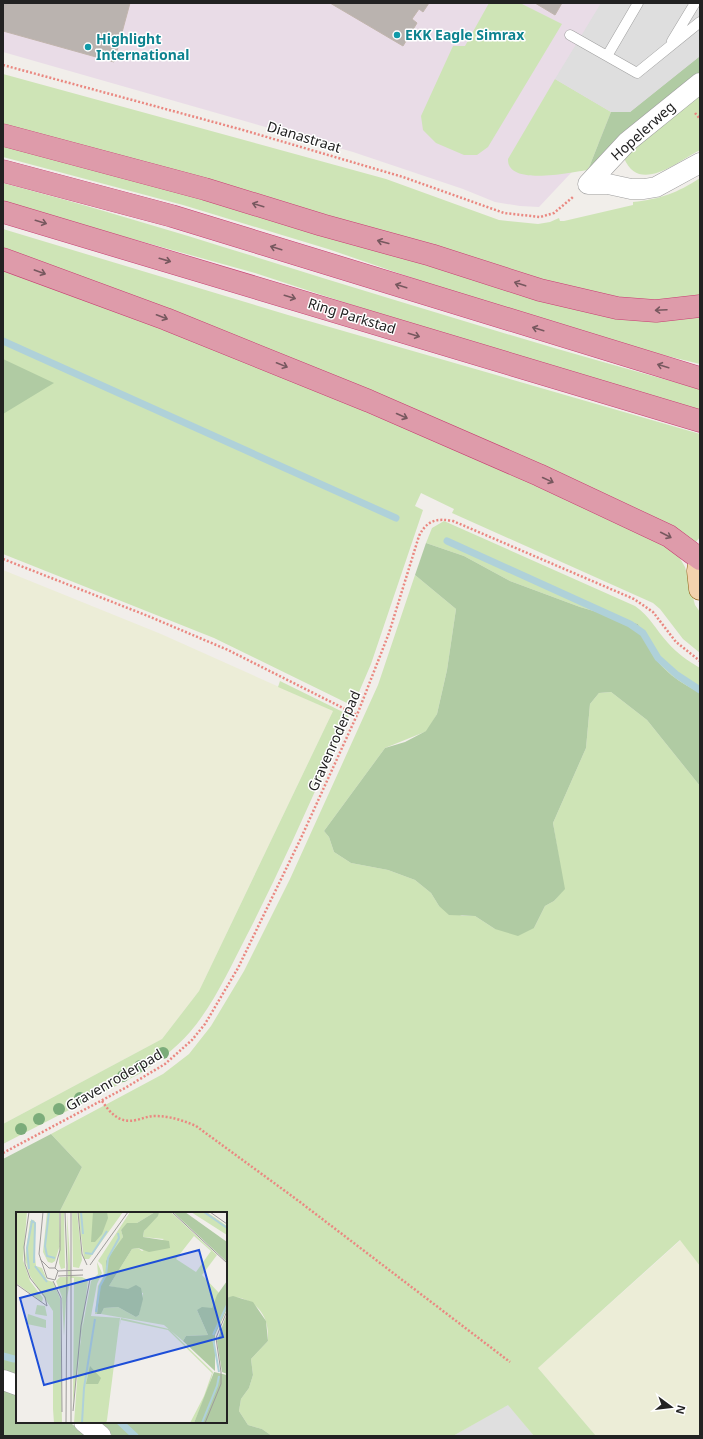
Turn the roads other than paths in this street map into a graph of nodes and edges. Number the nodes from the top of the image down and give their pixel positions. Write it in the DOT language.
graph roads {
  1 [pos="638,3"];
  2 [pos="695,3"];
  3 [pos="700,22"];
  4 [pos="570,35"];
  5 [pos="669,47"];
  6 [pos="607,56"];
  7 [pos="700,83"];
  8 [pos="3,135"];
  9 [pos="700,163"];
  10 [pos="3,171"];
  11 [pos="3,212"];
  12 [pos="3,259"];
  13 [pos="700,306"];
  14 [pos="700,378"];
  15 [pos="700,421"];
  16 [pos="700,559"];
  17 [pos="700,589"];
  18 [pos="3,1380"];
  19 [pos="16,1385"];
  20 [pos="85,1423"];
  21 [pos="101,1436"];
  1 -- 6 [label="lane"];
  2 -- 5 [label="lane"];
  3 -- 5 [label="lane"];
  4 -- 6 [label="lane"];
  5 -- 6 [label="lane"];
  7 -- 9 [label="street, Hopelerweg"];
  13 -- 8 [label="highway, one-way"];
  14 -- 10 [label="highway, one-way"];
  11 -- 15 [label="highway, Ring Parkstad, one-way"];
  12 -- 16 [label="highway, one-way"];
  16 -- 17 [label="main road"];
  18 -- 19 [label="street"];
  20 -- 21 [label="street"];
}
